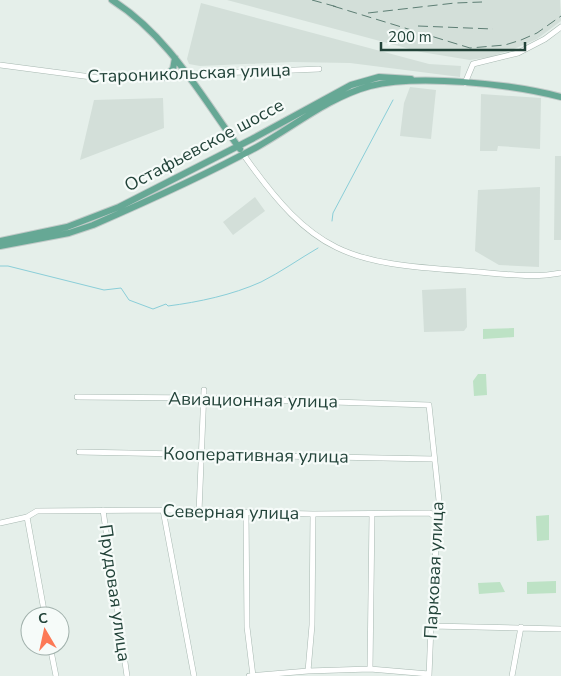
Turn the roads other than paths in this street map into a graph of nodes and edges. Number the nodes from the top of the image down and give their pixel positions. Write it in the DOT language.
graph roads {
  1 [pos="112,0"];
  2 [pos="561,26"];
  3 [pos="175,58"];
  4 [pos="0,65"];
  5 [pos="319,69"];
  6 [pos="188,76"];
  7 [pos="164,77"];
  8 [pos="420,81"];
  9 [pos="465,83"];
  10 [pos="561,97"];
  11 [pos="238,146"];
  12 [pos="243,154"];
  13 [pos="0,240"];
  14 [pos="0,246"];
  15 [pos="561,273"];
  16 [pos="204,390"];
  17 [pos="77,397"];
  18 [pos="202,398"];
  19 [pos="429,405"];
  20 [pos="79,452"];
  21 [pos="202,454"];
  22 [pos="434,460"];
  23 [pos="103,510"];
  24 [pos="163,510"];
  25 [pos="200,512"];
  26 [pos="246,512"];
  27 [pos="313,514"];
  28 [pos="372,514"];
  29 [pos="27,517"];
  30 [pos="436,518"];
  31 [pos="0,523"];
  32 [pos="43,606"];
  33 [pos="431,626"];
  34 [pos="521,627"];
  35 [pos="561,628"];
  36 [pos="52,656"];
  37 [pos="370,669"];
  38 [pos="308,670"];
  39 [pos="429,675"];
  40 [pos="56,676"];
  41 [pos="127,676"];
  42 [pos="194,676"];
  43 [pos="249,676"];
  44 [pos="253,676"];
  45 [pos="512,676"];
  1 -- 3 [label="main road"];
  2 -- 9 [label="street"];
  3 -- 6 [label="main road"];
  3 -- 7 [label="main road"];
  4 -- 7 [label="street, Староникольская улица"];
  5 -- 6 [label="street, Староникольская улица"];
  6 -- 7 [label="street, Староникольская улица"];
  6 -- 11 [label="main road"];
  8 -- 9 [label="main road, Остафьевское шоссе"];
  8 -- 11 [label="main road, Остафьевское шоссе"];
  8 -- 12 [label="main road, Остафьевское шоссе"];
  9 -- 10 [label="main road, Остафьевское шоссе"];
  11 -- 12 [label="main road"];
  11 -- 13 [label="main road, Остафьевское шоссе"];
  12 -- 14 [label="main road, Остафьевское шоссе"];
  12 -- 15 [label="street"];
  16 -- 18 [label="street"];
  17 -- 18 [label="street, Авиационная улица"];
  18 -- 19 [label="street, Авиационная улица"];
  18 -- 21 [label="street"];
  19 -- 22 [label="street, Парковая улица"];
  20 -- 21 [label="street, Кооперативная улица"];
  21 -- 22 [label="street, Кооперативная улица"];
  21 -- 25 [label="street"];
  22 -- 30 [label="street, Парковая улица"];
  23 -- 24 [label="street, Северная улица"];
  23 -- 29 [label="street, Северная улица"];
  23 -- 41 [label="street, Прудовая улица"];
  24 -- 25 [label="street, Северная улица"];
  24 -- 42 [label="street"];
  25 -- 26 [label="street, Северная улица"];
  26 -- 27 [label="street, Северная улица"];
  26 -- 44 [label="street"];
  27 -- 28 [label="street, Северная улица"];
  27 -- 38 [label="street"];
  28 -- 30 [label="street, Северная улица"];
  28 -- 37 [label="street"];
  29 -- 31 [label="street, Северная улица"];
  29 -- 32 [label="street"];
  30 -- 33 [label="street, Парковая улица"];
  33 -- 34 [label="street"];
  33 -- 39 [label="street, Парковая улица"];
  34 -- 35 [label="street"];
  34 -- 45 [label="street"];
  36 -- 40 [label="street"];
  37 -- 38 [label="street"];
  37 -- 39 [label="street"];
  38 -- 44 [label="street"];
  43 -- 44 [label="street"];
}
